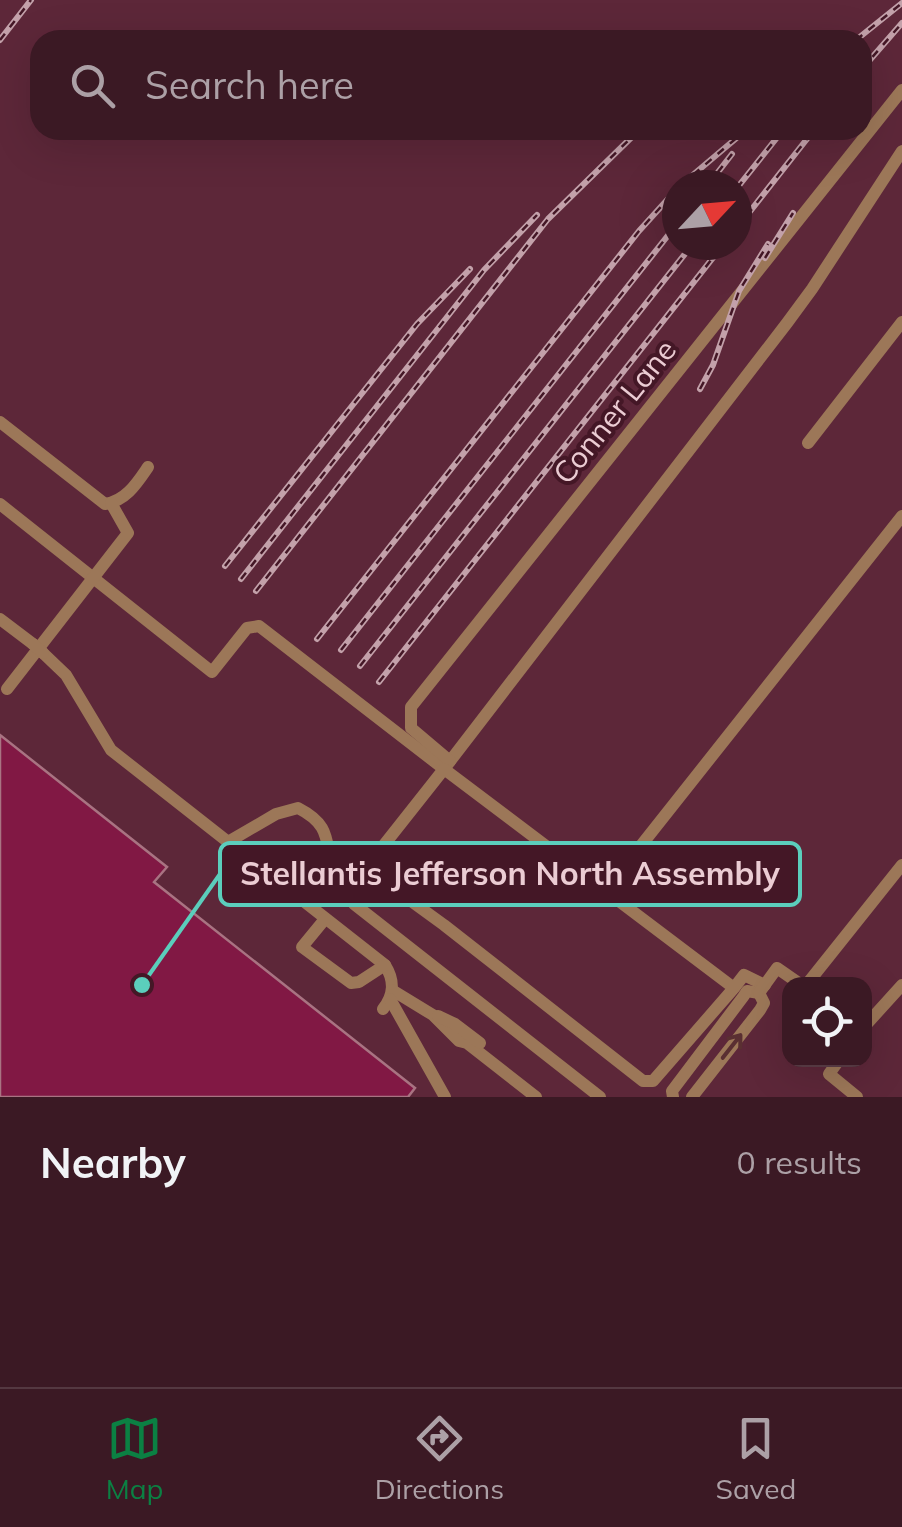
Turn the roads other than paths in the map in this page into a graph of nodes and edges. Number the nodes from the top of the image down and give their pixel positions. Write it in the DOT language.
graph roads {
  1 [pos="902,90"];
  2 [pos="872,128"];
  3 [pos="862,140"];
  4 [pos="902,151"];
  5 [pos="902,322"];
  6 [pos="0,422"];
  7 [pos="808,443"];
  8 [pos="148,466"];
  9 [pos="110,503"];
  10 [pos="0,504"];
  11 [pos="902,516"];
  12 [pos="94,578"];
  13 [pos="0,619"];
  14 [pos="7,688"];
  15 [pos="447,765"];
  16 [pos="228,842"];
  17 [pos="902,865"];
  18 [pos="605,891"];
  19 [pos="326,919"];
  20 [pos="385,965"];
  21 [pos="792,977"];
  22 [pos="810,977"];
  23 [pos="902,985"];
  24 [pos="734,988"];
  25 [pos="762,989"];
  26 [pos="388,999"];
  27 [pos="432,1015"];
  28 [pos="872,1019"];
  29 [pos="463,1045"];
  30 [pos="834,1067"];
  31 [pos="445,1097"];
  32 [pos="522,1097"];
  33 [pos="536,1097"];
  34 [pos="549,1097"];
  35 [pos="600,1097"];
  36 [pos="673,1097"];
  37 [pos="692,1097"];
  38 [pos="857,1097"];
  1 -- 2 [label="street, Conner Lane"];
  3 -- 15 [label="street, Conner Lane"];
  4 -- 15 [label="street"];
  5 -- 7 [label="street"];
  6 -- 9 [label="street"];
  8 -- 9 [label="street"];
  9 -- 12 [label="street"];
  10 -- 12 [label="street"];
  11 -- 18 [label="street"];
  12 -- 14 [label="street"];
  12 -- 15 [label="street"];
  13 -- 16 [label="street"];
  15 -- 18 [label="street"];
  15 -- 24 [label="street"];
  16 -- 19 [label="street"];
  16 -- 35 [label="street"];
  17 -- 22 [label="street"];
  18 -- 24 [label="street"];
  19 -- 20 [label="street"];
  19 -- 20 [label="street"];
  20 -- 26 [label="street"];
  21 -- 25 [label="street"];
  23 -- 28 [label="street"];
  24 -- 25 [label="street"];
  25 -- 36 [label="street"];
  37 -- 25 [label="street, one-way"];
  26 -- 27 [label="street"];
  26 -- 31 [label="street"];
  27 -- 29 [label="street"];
  27 -- 34 [label="street"];
  29 -- 32 [label="street"];
  29 -- 33 [label="street"];
  30 -- 38 [label="street"];
}
